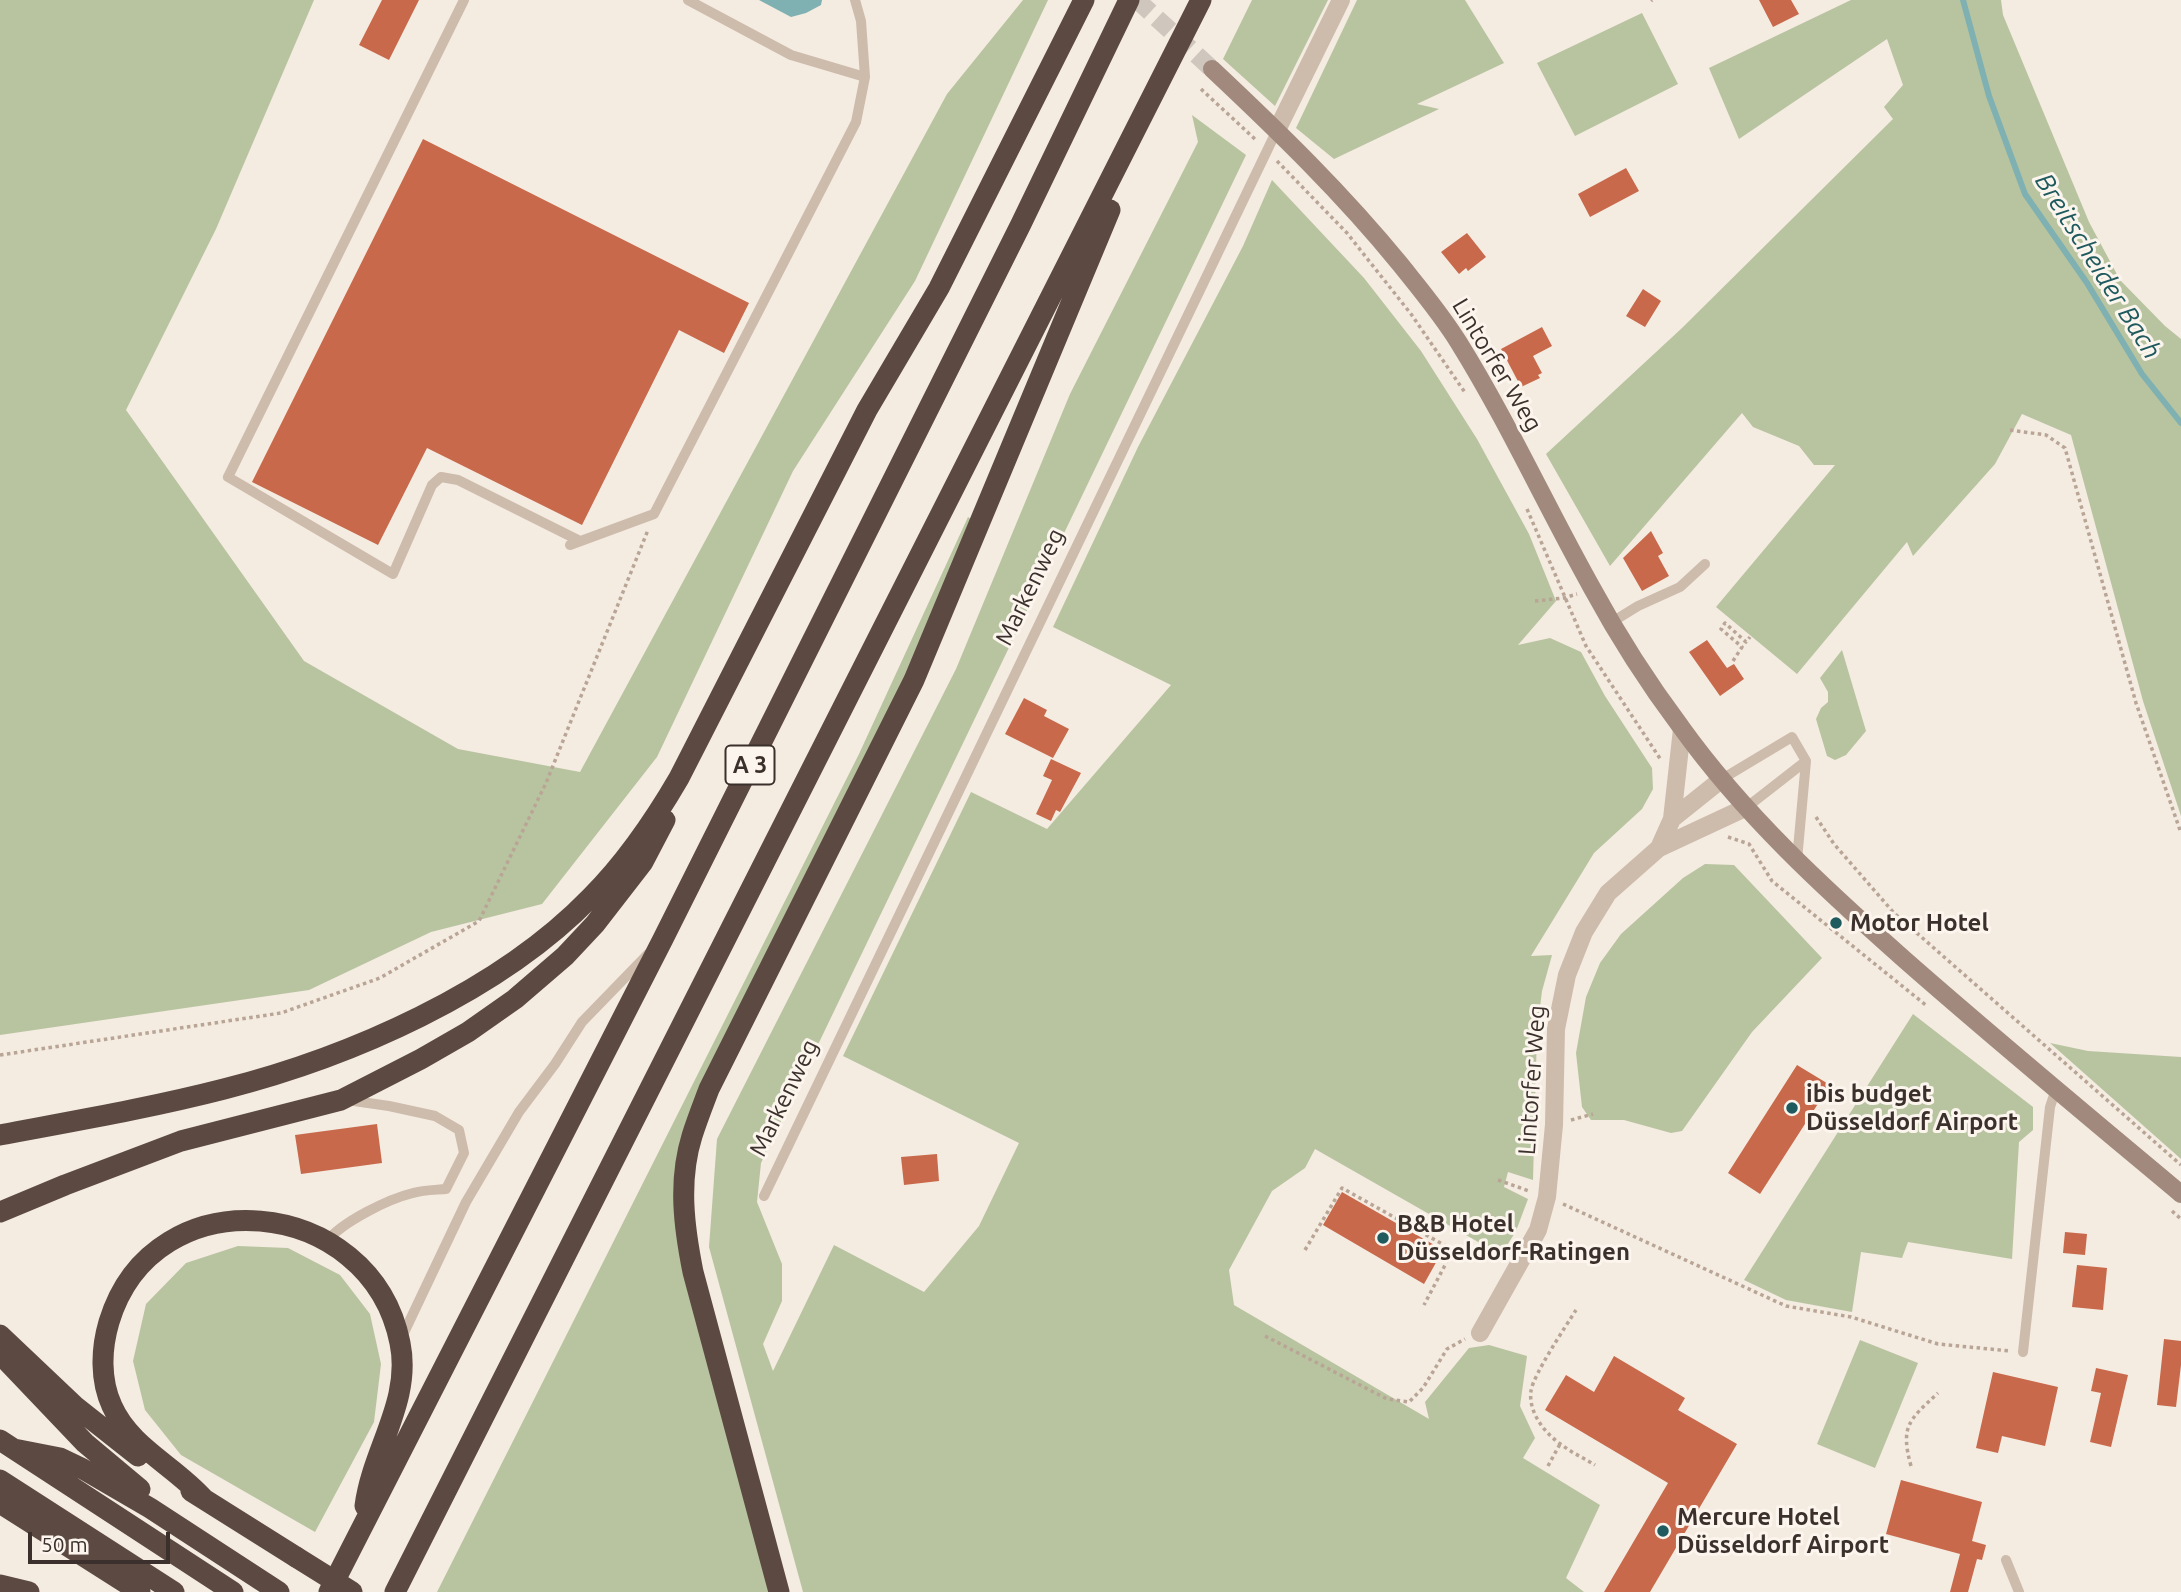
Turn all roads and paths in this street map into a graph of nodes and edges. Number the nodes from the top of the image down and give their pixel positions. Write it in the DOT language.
graph roads {
  1 [pos="464,0"];
  2 [pos="688,0"];
  3 [pos="855,0"];
  4 [pos="1084,0"];
  5 [pos="1129,0"];
  6 [pos="1201,0"];
  7 [pos="1341,0"];
  8 [pos="1179,46"];
  9 [pos="1212,69"];
  10 [pos="864,77"];
  11 [pos="1277,130"];
  12 [pos="2010,430"];
  13 [pos="654,514"];
  14 [pos="1705,564"];
  15 [pos="1592,589"];
  16 [pos="1535,601"];
  17 [pos="1612,622"];
  18 [pos="1750,637"];
  19 [pos="1733,661"];
  20 [pos="1682,729"];
  21 [pos="1806,761"];
  22 [pos="679,778"];
  23 [pos="1722,779"];
  24 [pos="1802,792"];
  25 [pos="1747,807"];
  26 [pos="1672,818"];
  27 [pos="2181,834"];
  28 [pos="1660,848"];
  29 [pos="1797,860"];
  30 [pos="663,939"];
  31 [pos="0,1055"];
  32 [pos="2056,1089"];
  33 [pos="341,1100"];
  34 [pos="0,1135"];
  35 [pos="2181,1165"];
  36 [pos="1497,1180"];
  37 [pos="446,1189"];
  38 [pos="2181,1194"];
  39 [pos="764,1196"];
  40 [pos="1547,1197"];
  41 [pos="466,1202"];
  42 [pos="0,1212"];
  43 [pos="326,1242"];
  44 [pos="1305,1250"];
  45 [pos="1424,1305"];
  46 [pos="1576,1310"];
  47 [pos="1480,1333"];
  48 [pos="0,1335"];
  49 [pos="1265,1336"];
  50 [pos="400,1341"];
  51 [pos="2023,1352"];
  52 [pos="0,1353"];
  53 [pos="1938,1393"];
  54 [pos="7,1444"];
  55 [pos="1560,1444"];
  56 [pos="1595,1465"];
  57 [pos="1548,1466"];
  58 [pos="1911,1466"];
  59 [pos="0,1480"];
  60 [pos="204,1499"];
  61 [pos="0,1503"];
  62 [pos="362,1526"];
  63 [pos="185,1531"];
  64 [pos="2006,1560"];
  65 [pos="0,1585"];
  66 [pos="29,1592"];
  67 [pos="140,1592"];
  68 [pos="174,1592"];
  69 [pos="233,1592"];
  70 [pos="279,1592"];
  71 [pos="329,1592"];
  72 [pos="352,1592"];
  73 [pos="396,1592"];
  74 [pos="779,1592"];
  75 [pos="2020,1592"];
  1 -- 13 [label="lane"];
  2 -- 10 [label="lane"];
  3 -- 10 [label="lane"];
  4 -- 22 [label="highway"];
  5 -- 30 [label="highway, A 3"];
  6 -- 8 [label="highway, A 3"];
  7 -- 11 [label="street, Markenweg"];
  8 -- 73 [label="highway, A 3"];
  8 -- 74 [label="highway"];
  9 -- 11 [label="main road, Lintorfer Weg"];
  10 -- 13 [label="lane"];
  11 -- 15 [label="main road, Lintorfer Weg"];
  11 -- 39 [label="lane, Markenweg"];
  12 -- 27 [label="path"];
  13 -- 31 [label="path"];
  14 -- 17 [label="lane"];
  15 -- 16 [label="path"];
  15 -- 17 [label="main road, Lintorfer Weg"];
  17 -- 20 [label="main road, Lintorfer Weg"];
  18 -- 19 [label="path"];
  20 -- 23 [label="main road, Lintorfer Weg"];
  20 -- 26 [label="street, Lintorfer Weg"];
  21 -- 23 [label="lane"];
  21 -- 24 [label="lane"];
  21 -- 25 [label="lane"];
  22 -- 33 [label="highway"];
  22 -- 34 [label="highway"];
  23 -- 25 [label="main road, Lintorfer Weg"];
  23 -- 26 [label="street"];
  24 -- 29 [label="lane"];
  24 -- 35 [label="path"];
  25 -- 28 [label="street, Lintorfer Weg"];
  25 -- 29 [label="main road, Lintorfer Weg"];
  26 -- 28 [label="street, Lintorfer Weg"];
  28 -- 40 [label="street, Lintorfer Weg"];
  29 -- 32 [label="main road, Lintorfer Weg"];
  30 -- 41 [label="lane"];
  30 -- 62 [label="highway, A 3"];
  32 -- 38 [label="main road, Lintorfer Weg"];
  32 -- 51 [label="lane"];
  33 -- 37 [label="lane"];
  33 -- 42 [label="highway"];
  36 -- 40 [label="path"];
  37 -- 41 [label="lane"];
  37 -- 43 [label="lane"];
  40 -- 47 [label="street, Lintorfer Weg"];
  40 -- 51 [label="path"];
  41 -- 50 [label="lane"];
  43 -- 50 [label="highway"];
  43 -- 60 [label="highway"];
  44 -- 45 [label="path"];
  46 -- 55 [label="path"];
  47 -- 49 [label="path"];
  48 -- 60 [label="highway"];
  50 -- 62 [label="highway"];
  52 -- 63 [label="highway"];
  53 -- 58 [label="path"];
  54 -- 63 [label="highway"];
  54 -- 69 [label="highway"];
  55 -- 56 [label="path"];
  55 -- 57 [label="path"];
  59 -- 68 [label="highway"];
  60 -- 72 [label="highway, bridge"];
  61 -- 67 [label="highway"];
  62 -- 71 [label="highway, A 3"];
  63 -- 70 [label="highway"];
  64 -- 75 [label="lane"];
  65 -- 66 [label="highway"];
}
